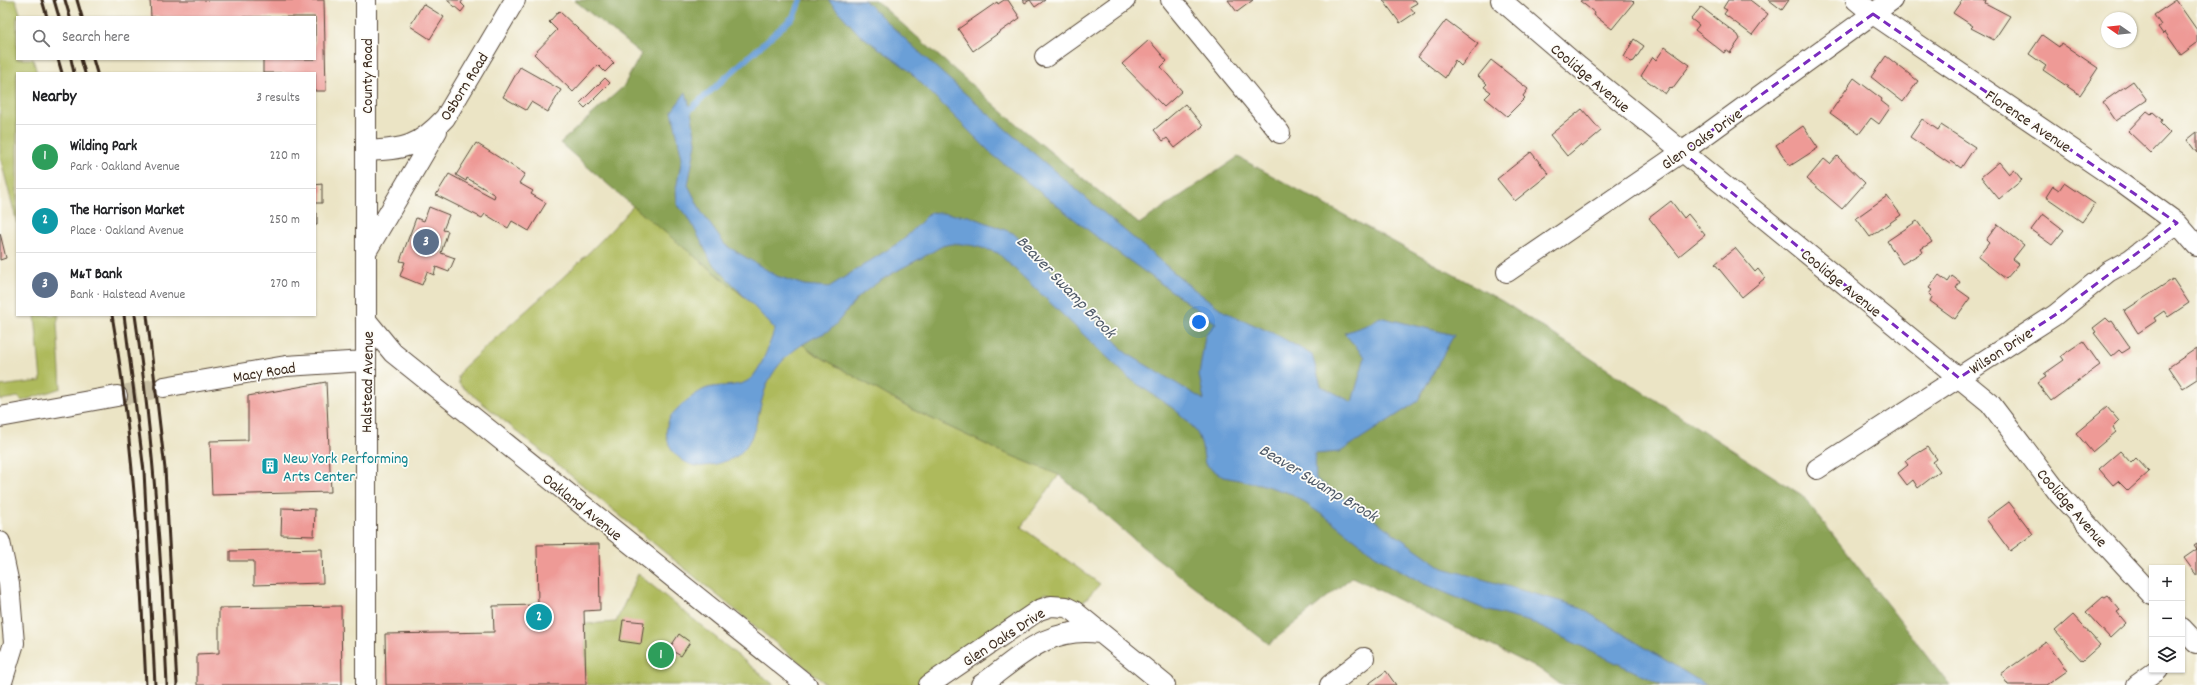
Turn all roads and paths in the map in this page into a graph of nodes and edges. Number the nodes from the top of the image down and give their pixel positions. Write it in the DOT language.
graph roads {
  1 [pos="366,0"];
  2 [pos="515,0"];
  3 [pos="1125,0"];
  4 [pos="1171,0"];
  5 [pos="1501,0"];
  6 [pos="1856,0"];
  7 [pos="1892,0"];
  8 [pos="1873,14"];
  9 [pos="1045,57"];
  10 [pos="445,118"];
  11 [pos="1280,133"];
  12 [pos="367,151"];
  13 [pos="1682,152"];
  14 [pos="2177,223"];
  15 [pos="2197,246"];
  16 [pos="365,254"];
  17 [pos="1507,272"];
  18 [pos="366,320"];
  19 [pos="365,361"];
  20 [pos="1959,378"];
  21 [pos="164,387"];
  22 [pos="118,396"];
  23 [pos="0,417"];
  24 [pos="1817,469"];
  25 [pos="0,542"];
  26 [pos="2149,592"];
  27 [pos="1100,633"];
  28 [pos="2185,633"];
  29 [pos="2192,646"];
  30 [pos="1364,658"];
  31 [pos="2154,673"];
  32 [pos="1,685"];
  33 [pos="366,685"];
  34 [pos="807,685"];
  35 [pos="930,685"];
  36 [pos="981,685"];
  37 [pos="1165,685"];
  38 [pos="1330,685"];
  39 [pos="2137,685"];
  1 -- 12 [label="street, County Road"];
  2 -- 10 [label="street, Osborn Road"];
  3 -- 9 [label="street"];
  4 -- 11 [label="street"];
  5 -- 13 [label="street, Coolidge Avenue"];
  6 -- 8 [label="street, Florence Avenue"];
  7 -- 8 [label="street, Glen Oaks Drive"];
  8 -- 13 [label="street, Glen Oaks Drive"];
  8 -- 14 [label="street, Florence Avenue"];
  10 -- 12 [label="street, Osborn Road"];
  10 -- 16 [label="street"];
  12 -- 16 [label="street, Halstead Avenue"];
  13 -- 17 [label="street, Glen Oaks Drive"];
  13 -- 20 [label="street, Coolidge Avenue"];
  14 -- 15 [label="street, Florence Avenue"];
  14 -- 20 [label="street, Wilson Drive"];
  16 -- 18 [label="street, Halstead Avenue"];
  18 -- 19 [label="street, Halstead Avenue"];
  18 -- 34 [label="street, Oakland Avenue"];
  19 -- 21 [label="street, Macy Road"];
  19 -- 33 [label="street, Halstead Avenue"];
  20 -- 24 [label="street, Wilson Drive"];
  20 -- 26 [label="street, Coolidge Avenue"];
  22 -- 23 [label="street"];
  25 -- 32 [label="street"];
  27 -- 35 [label="street, Glen Oaks Drive"];
  27 -- 36 [label="street, Glen Oaks Drive"];
  27 -- 37 [label="street, Glen Oaks Drive"];
  28 -- 29 [label="street"];
  30 -- 38 [label="street"];
  31 -- 39 [label="street"];
}
